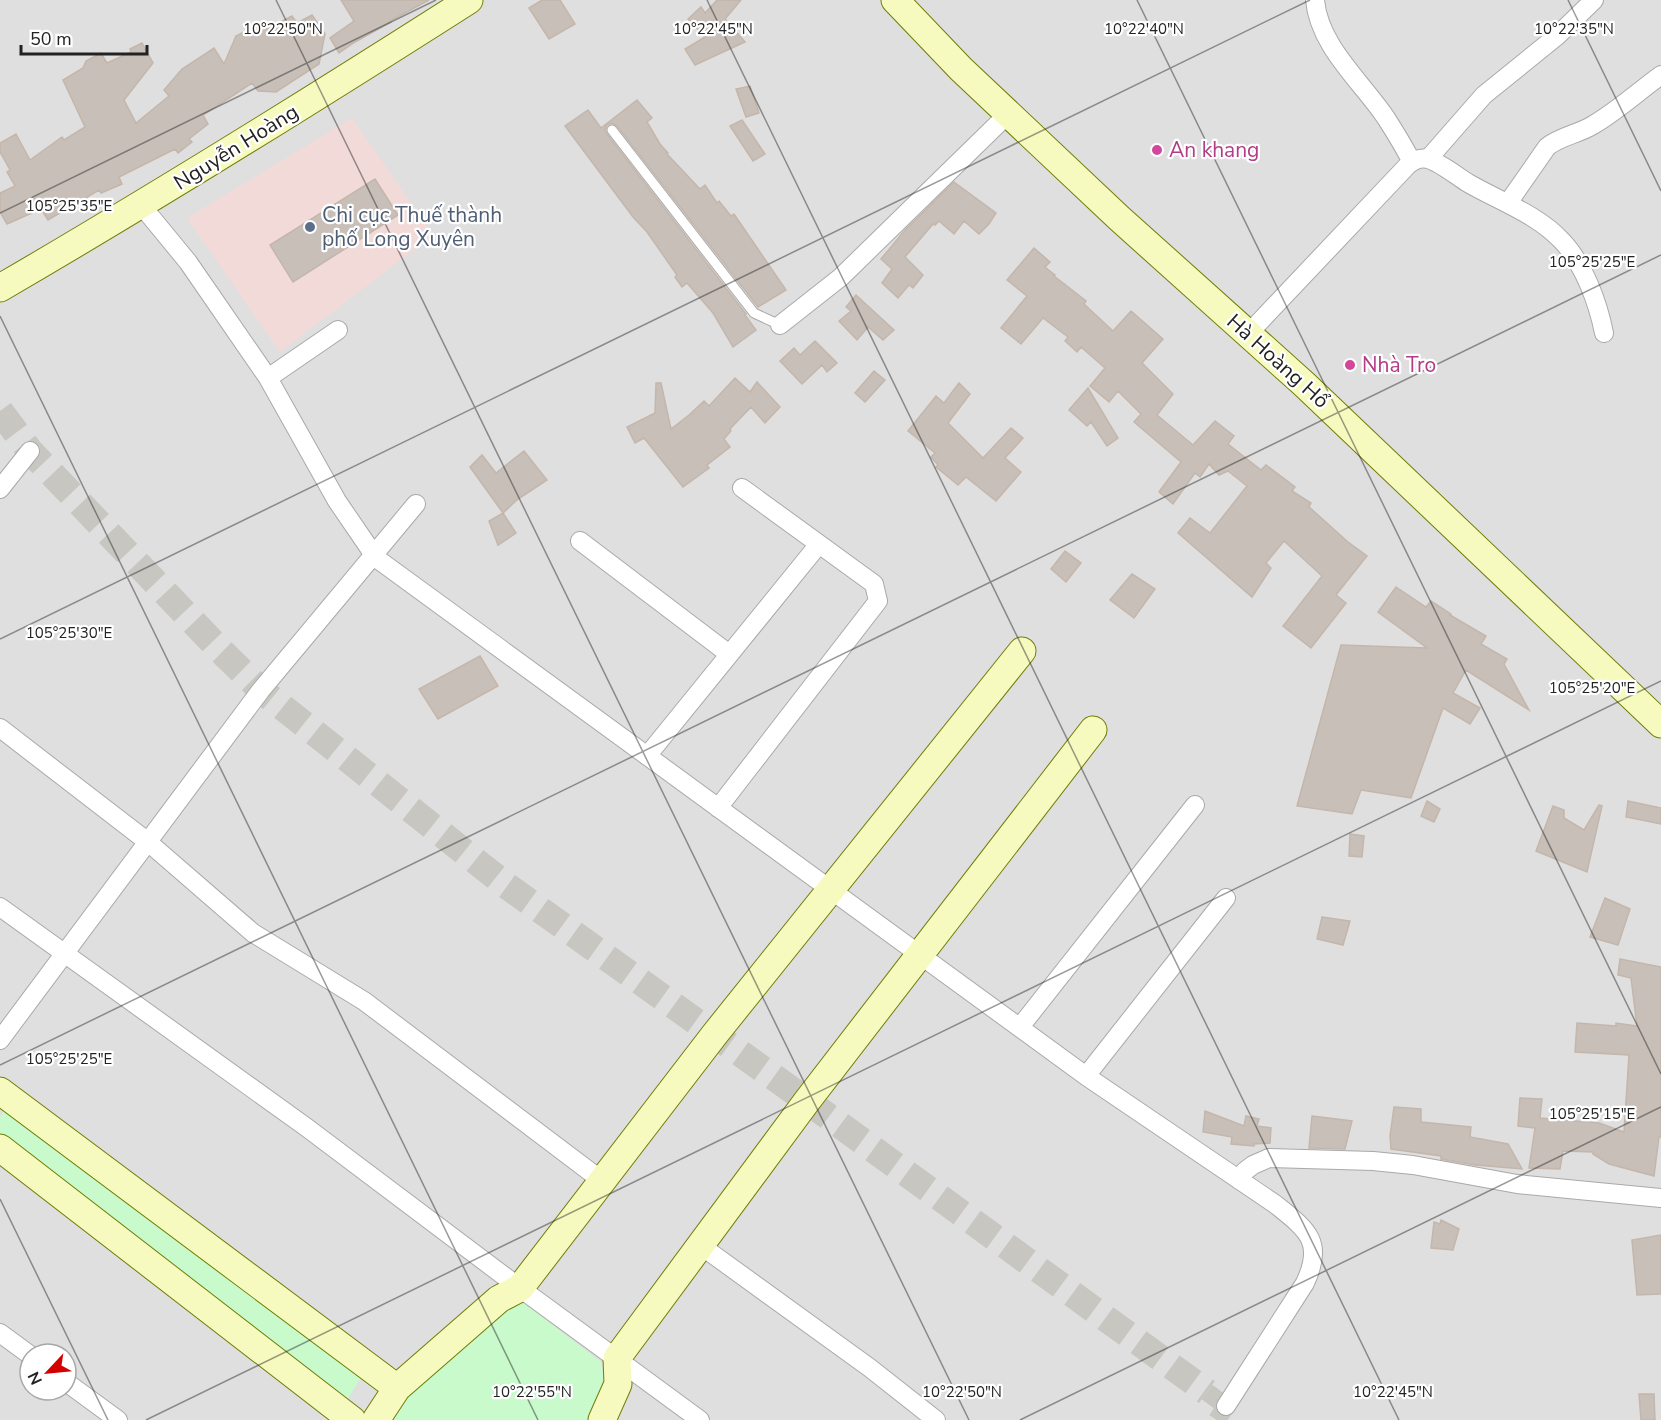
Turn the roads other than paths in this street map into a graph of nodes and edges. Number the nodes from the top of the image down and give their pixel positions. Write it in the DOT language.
graph roads {
  1 [pos="469,0"];
  2 [pos="895,0"];
  3 [pos="1315,0"];
  4 [pos="1594,0"];
  5 [pos="1661,75"];
  6 [pos="1000,122"];
  7 [pos="612,130"];
  8 [pos="1420,160"];
  9 [pos="1508,203"];
  10 [pos="142,206"];
  11 [pos="0,288"];
  12 [pos="780,325"];
  13 [pos="338,330"];
  14 [pos="1604,333"];
  15 [pos="1248,334"];
  16 [pos="268,378"];
  17 [pos="30,451"];
  18 [pos="742,488"];
  19 [pos="0,489"];
  20 [pos="416,504"];
  21 [pos="580,541"];
  22 [pos="819,544"];
  23 [pos="374,556"];
  24 [pos="1022,651"];
  25 [pos="729,654"];
  26 [pos="1661,724"];
  27 [pos="0,728"];
  28 [pos="1093,730"];
  29 [pos="647,756"];
  30 [pos="1195,805"];
  31 [pos="718,808"];
  32 [pos="148,842"];
  33 [pos="830,890"];
  34 [pos="1226,898"];
  35 [pos="0,907"];
  36 [pos="64,953"];
  37 [pos="919,956"];
  38 [pos="1020,1027"];
  39 [pos="0,1040"];
  40 [pos="1086,1076"];
  41 [pos="0,1091"];
  42 [pos="0,1148"];
  43 [pos="601,1180"];
  44 [pos="1239,1180"];
  45 [pos="1661,1198"];
  46 [pos="700,1245"];
  47 [pos="520,1288"];
  48 [pos="0,1333"];
  49 [pos="18,1346"];
  50 [pos="617,1358"];
  51 [pos="397,1388"];
  52 [pos="78,1391"];
  53 [pos="1226,1406"];
  54 [pos="118,1420"];
  55 [pos="352,1420"];
  56 [pos="376,1420"];
  57 [pos="602,1420"];
  58 [pos="700,1420"];
  59 [pos="936,1420"];
  1 -- 10 [label="street, Nguyễn Hoàng"];
  2 -- 6 [label="street, Hà Hoàng Hổ"];
  3 -- 8 [label="street"];
  4 -- 8 [label="street"];
  5 -- 9 [label="street"];
  6 -- 12 [label="street"];
  6 -- 15 [label="street, Hà Hoàng Hổ"];
  7 -- 12 [label="lane"];
  8 -- 9 [label="street"];
  8 -- 15 [label="street"];
  9 -- 14 [label="street"];
  10 -- 11 [label="street, Nguyễn Hoàng"];
  10 -- 16 [label="street"];
  13 -- 16 [label="street"];
  15 -- 26 [label="street, Hà Hoàng Hổ"];
  16 -- 23 [label="street"];
  17 -- 19 [label="street"];
  18 -- 22 [label="street"];
  20 -- 23 [label="street"];
  21 -- 25 [label="street"];
  22 -- 25 [label="street"];
  22 -- 31 [label="street"];
  23 -- 29 [label="street"];
  23 -- 32 [label="street"];
  24 -- 33 [label="street"];
  25 -- 29 [label="street"];
  27 -- 32 [label="street"];
  28 -- 37 [label="street"];
  29 -- 31 [label="street"];
  30 -- 38 [label="street"];
  31 -- 33 [label="street"];
  32 -- 36 [label="street"];
  32 -- 43 [label="street"];
  33 -- 37 [label="street"];
  33 -- 43 [label="street"];
  34 -- 40 [label="street"];
  35 -- 36 [label="street"];
  36 -- 39 [label="street"];
  36 -- 47 [label="street"];
  37 -- 38 [label="street"];
  37 -- 46 [label="street"];
  38 -- 40 [label="street"];
  40 -- 44 [label="street"];
  41 -- 51 [label="street"];
  42 -- 55 [label="street"];
  43 -- 47 [label="street"];
  44 -- 45 [label="street"];
  44 -- 53 [label="street"];
  46 -- 50 [label="street"];
  46 -- 59 [label="street"];
  47 -- 50 [label="street"];
  47 -- 51 [label="street"];
  48 -- 49 [label="street"];
  50 -- 57 [label="street"];
  50 -- 58 [label="street"];
  51 -- 56 [label="street"];
  52 -- 54 [label="street"];
}
